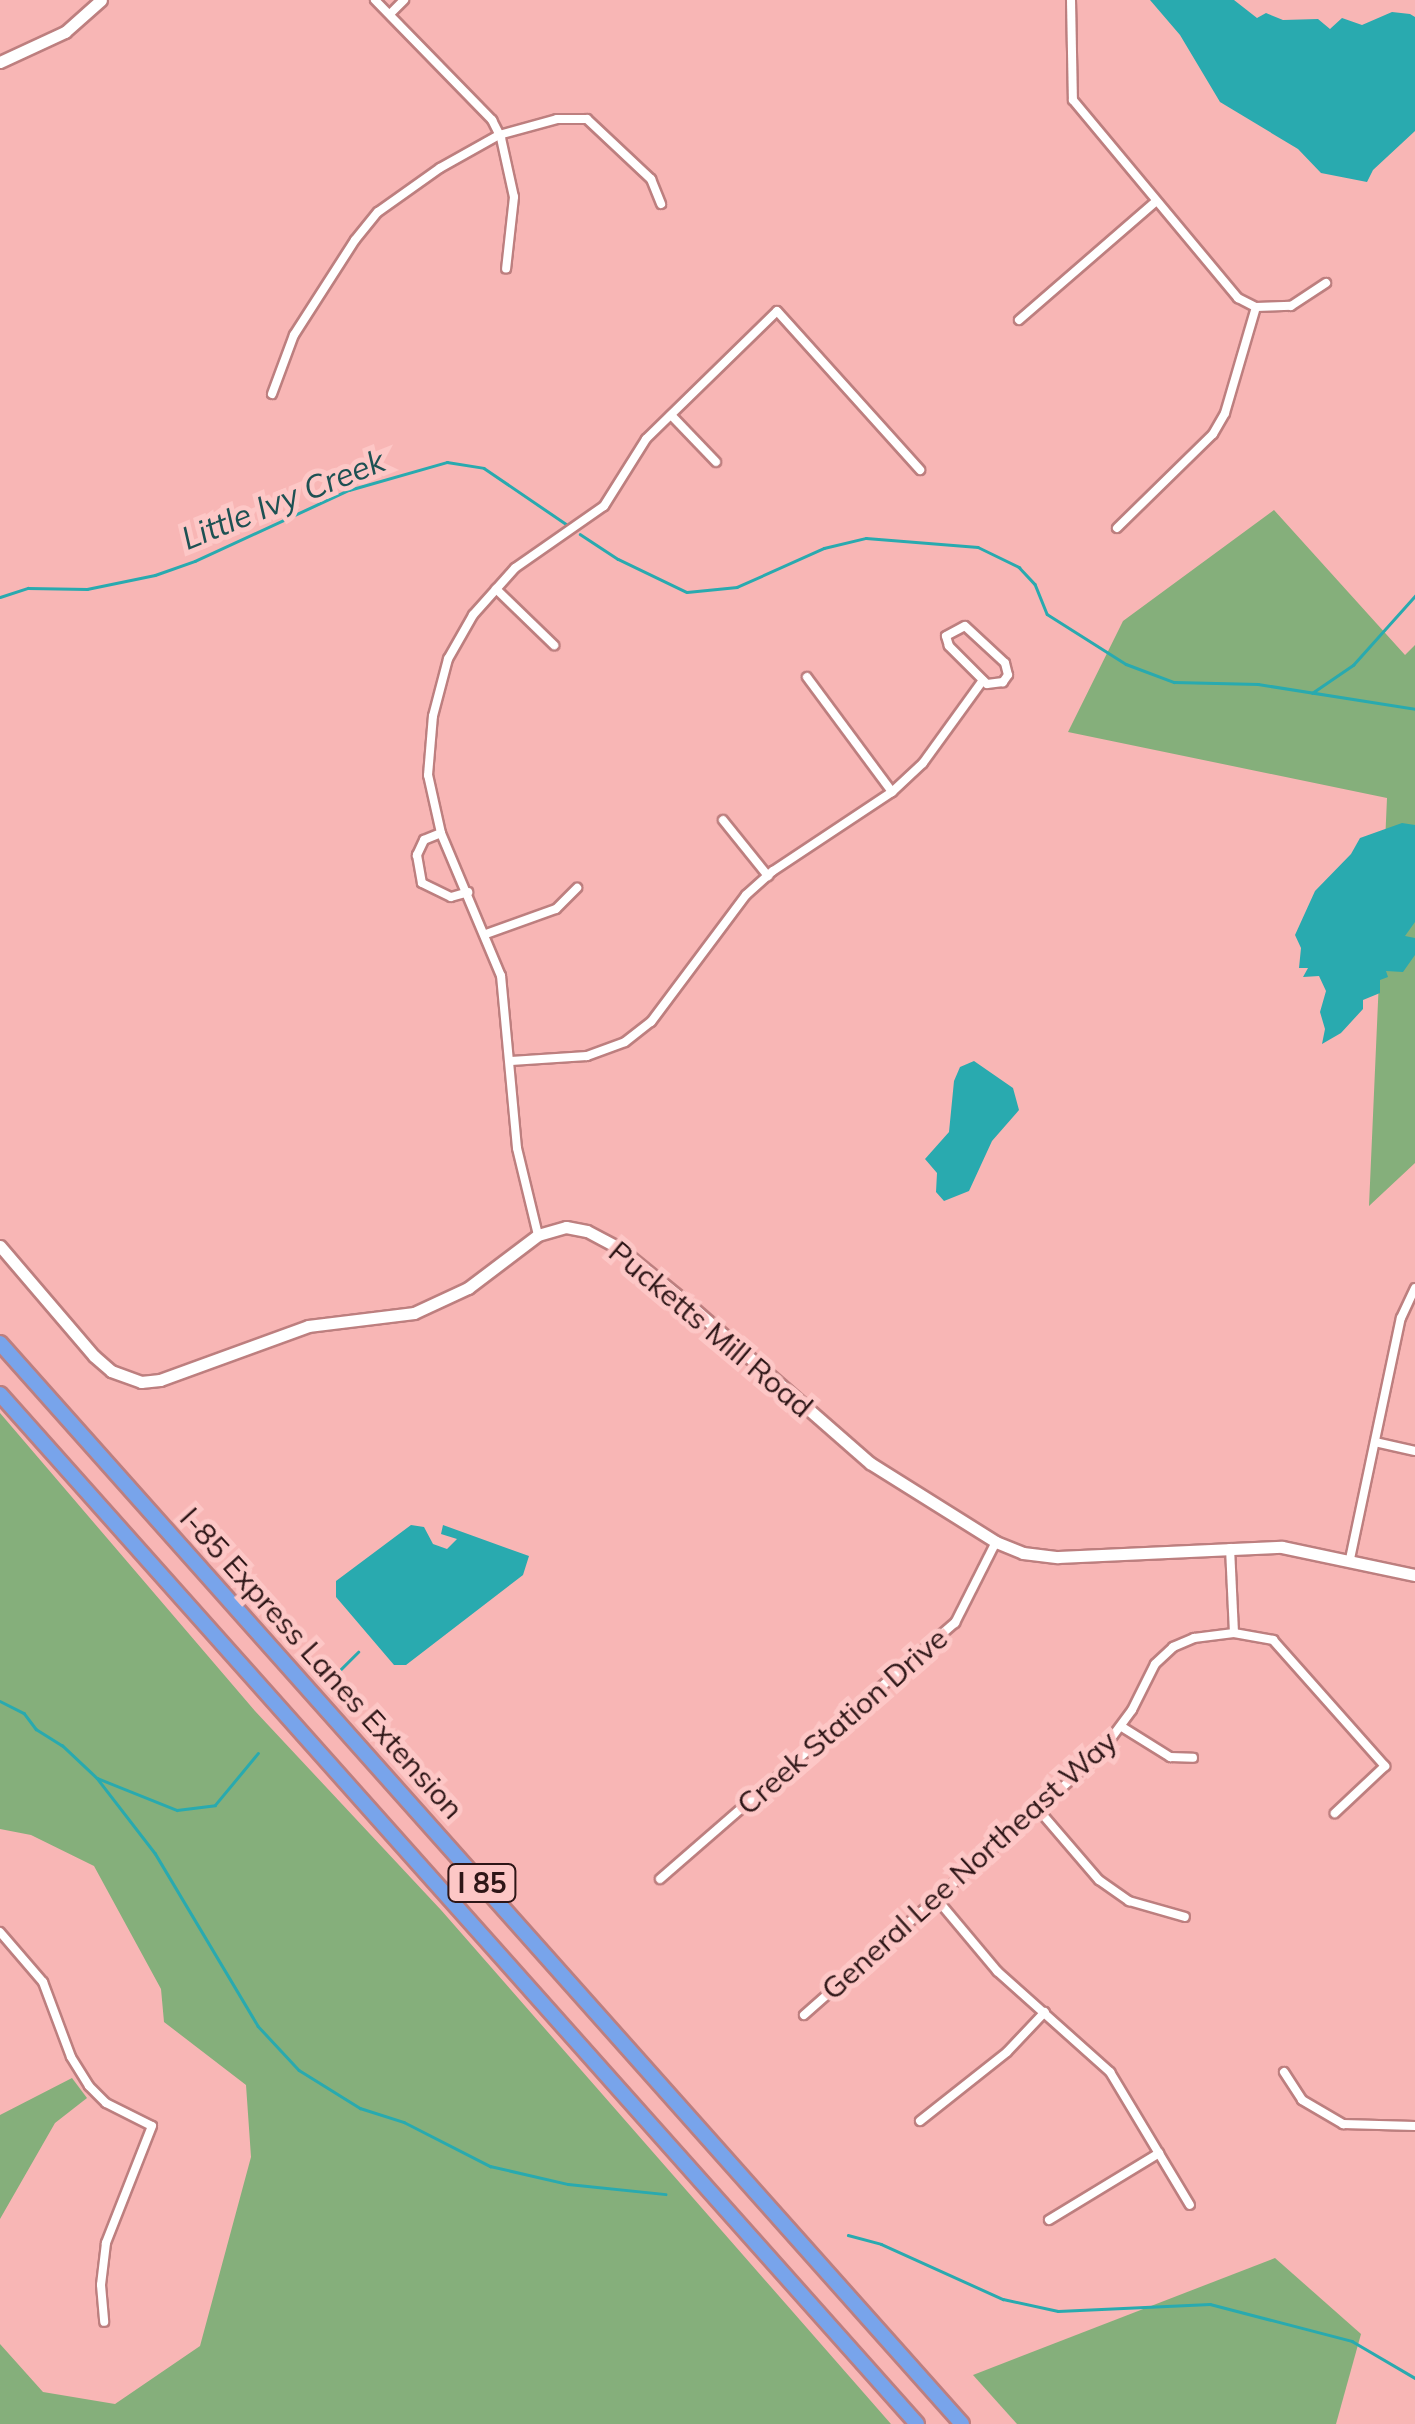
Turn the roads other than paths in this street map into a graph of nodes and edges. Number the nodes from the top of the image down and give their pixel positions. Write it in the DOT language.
graph roads {
  1 [pos="101,0"];
  2 [pos="374,0"];
  3 [pos="404,0"];
  4 [pos="1070,0"];
  5 [pos="390,14"];
  6 [pos="0,62"];
  7 [pos="499,135"];
  8 [pos="1155,202"];
  9 [pos="661,204"];
  10 [pos="506,269"];
  11 [pos="1326,283"];
  12 [pos="1256,307"];
  13 [pos="1019,320"];
  14 [pos="272,394"];
  15 [pos="671,416"];
  16 [pos="716,462"];
  17 [pos="920,470"];
  18 [pos="1117,528"];
  19 [pos="496,589"];
  20 [pos="554,645"];
  21 [pos="807,678"];
  22 [pos="982,680"];
  23 [pos="892,792"];
  24 [pos="723,820"];
  25 [pos="441,833"];
  26 [pos="768,876"];
  27 [pos="577,888"];
  28 [pos="468,892"];
  29 [pos="486,934"];
  30 [pos="511,1062"];
  31 [pos="538,1235"];
  32 [pos="0,1246"];
  33 [pos="1415,1288"];
  34 [pos="0,1343"];
  35 [pos="0,1394"];
  36 [pos="1375,1442"];
  37 [pos="1415,1451"];
  38 [pos="996,1542"];
  39 [pos="1230,1548"];
  40 [pos="1350,1559"];
  41 [pos="1415,1575"];
  42 [pos="1234,1633"];
  43 [pos="1122,1727"];
  44 [pos="1194,1758"];
  45 [pos="1037,1808"];
  46 [pos="1335,1813"];
  47 [pos="660,1879"];
  48 [pos="935,1897"];
  49 [pos="1185,1917"];
  50 [pos="0,1932"];
  51 [pos="1044,2012"];
  52 [pos="804,2015"];
  53 [pos="1284,2072"];
  54 [pos="920,2120"];
  55 [pos="1415,2126"];
  56 [pos="1159,2153"];
  57 [pos="1190,2205"];
  58 [pos="1049,2220"];
  59 [pos="104,2322"];
  60 [pos="917,2424"];
  61 [pos="962,2424"];
  1 -- 6 [label="street"];
  2 -- 5 [label="street"];
  3 -- 5 [label="street"];
  4 -- 8 [label="street"];
  5 -- 7 [label="street"];
  7 -- 9 [label="street"];
  7 -- 10 [label="street"];
  7 -- 14 [label="street"];
  8 -- 12 [label="street"];
  8 -- 13 [label="street"];
  11 -- 12 [label="street"];
  12 -- 18 [label="street"];
  15 -- 16 [label="street"];
  15 -- 17 [label="street"];
  15 -- 19 [label="street"];
  19 -- 20 [label="street"];
  19 -- 25 [label="street"];
  21 -- 23 [label="street"];
  22 -- 22 [label="street"];
  22 -- 23 [label="street"];
  23 -- 26 [label="street"];
  24 -- 26 [label="street"];
  25 -- 28 [label="street"];
  25 -- 28 [label="street"];
  26 -- 30 [label="street"];
  27 -- 29 [label="street"];
  28 -- 29 [label="street"];
  29 -- 30 [label="street"];
  30 -- 31 [label="street"];
  31 -- 32 [label="street"];
  31 -- 38 [label="street, Pucketts Mill Road"];
  33 -- 36 [label="street"];
  34 -- 61 [label="highway, I-85 Express Lanes Extension / I 85"];
  35 -- 60 [label="highway, I-85 Express Lanes Extension / I 85"];
  36 -- 37 [label="street"];
  36 -- 40 [label="street"];
  38 -- 39 [label="street, Pucketts Mill Road"];
  38 -- 47 [label="street, Creek Station Drive"];
  39 -- 40 [label="street, Pucketts Mill Road"];
  39 -- 42 [label="street"];
  40 -- 41 [label="street, Pucketts Mill Road"];
  42 -- 43 [label="street, General Lee Northeast Way"];
  42 -- 46 [label="street, General Lee Northeast Way"];
  43 -- 44 [label="street"];
  43 -- 45 [label="street, General Lee Northeast Way"];
  45 -- 48 [label="street, General Lee Northeast Way"];
  45 -- 49 [label="street"];
  48 -- 51 [label="street"];
  48 -- 52 [label="street, General Lee Northeast Way"];
  50 -- 59 [label="street"];
  51 -- 54 [label="street"];
  51 -- 56 [label="street"];
  53 -- 55 [label="street"];
  56 -- 57 [label="street"];
  56 -- 58 [label="street"];
}
